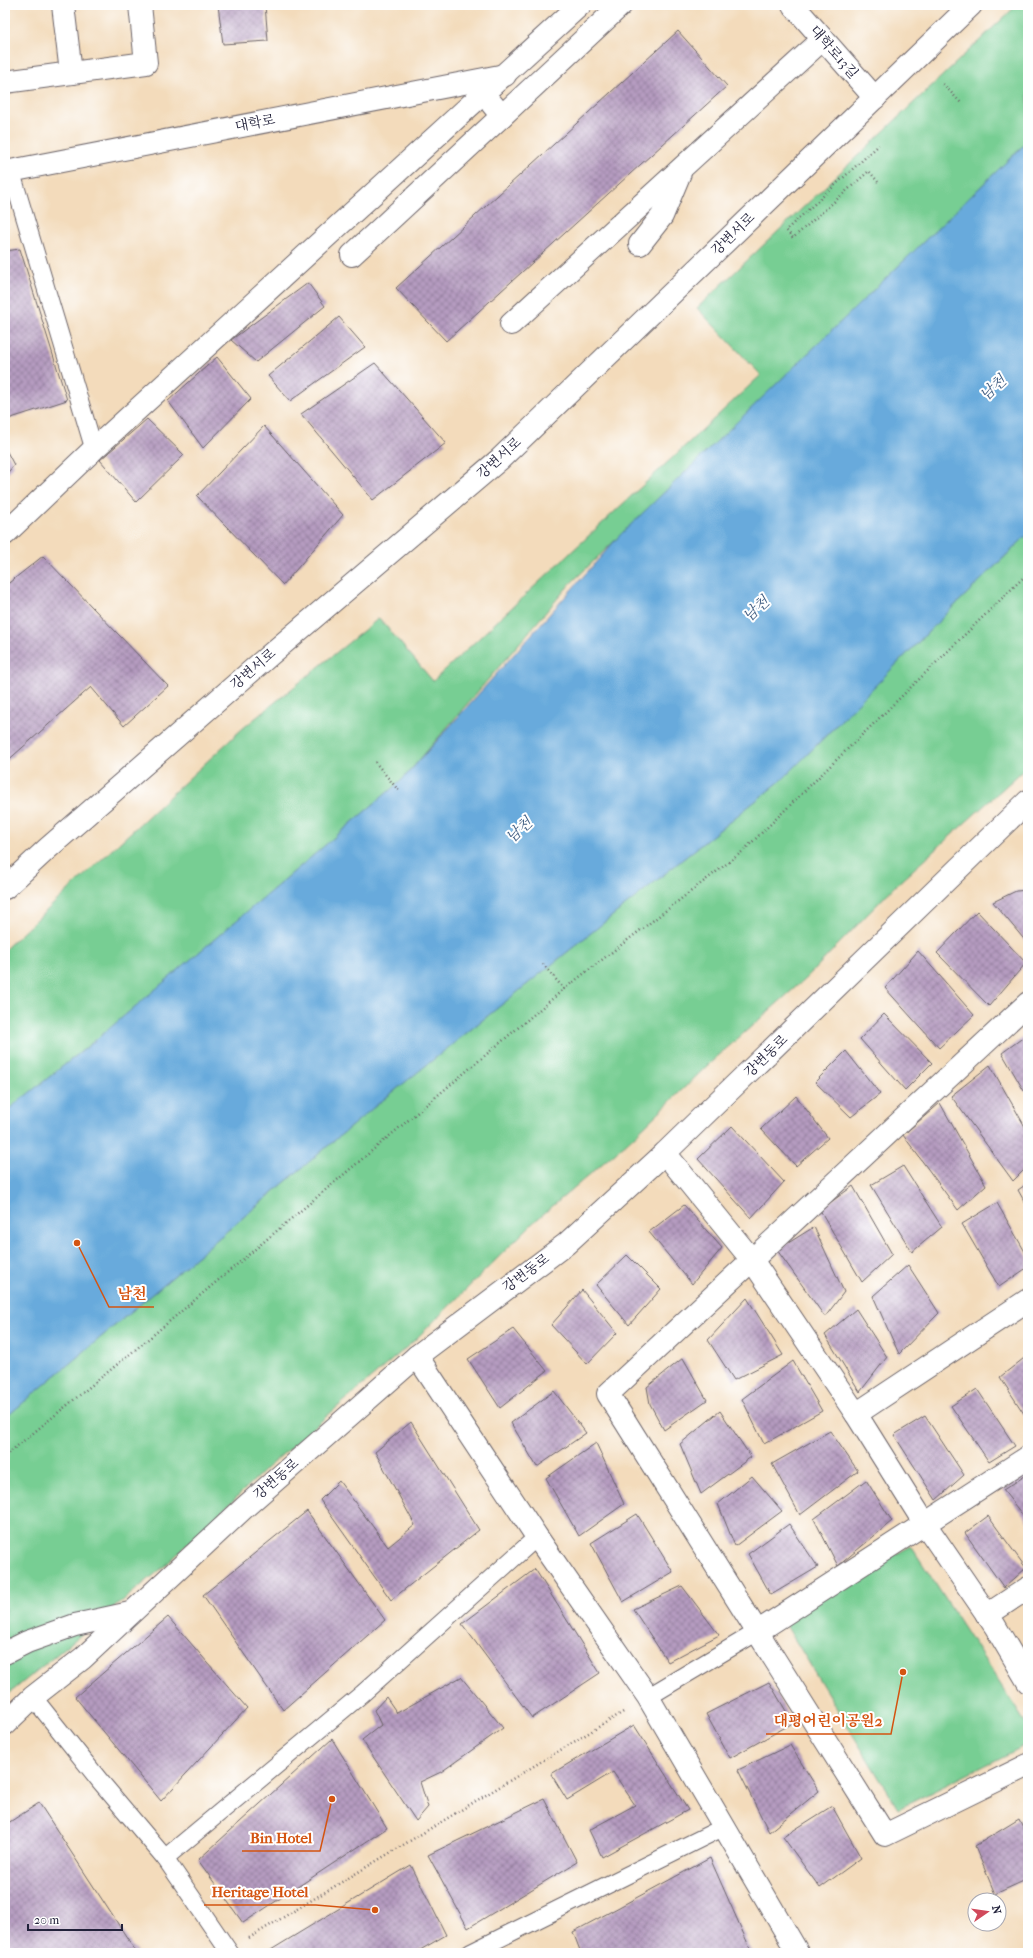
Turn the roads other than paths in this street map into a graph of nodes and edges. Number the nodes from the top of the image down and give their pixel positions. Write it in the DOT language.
graph roads {
  1 [pos="63,5"];
  2 [pos="140,5"];
  3 [pos="580,5"];
  4 [pos="621,5"];
  5 [pos="793,5"];
  6 [pos="971,5"];
  7 [pos="823,38"];
  8 [pos="71,73"];
  9 [pos="526,74"];
  10 [pos="5,82"];
  11 [pos="495,84"];
  12 [pos="875,98"];
  13 [pos="502,116"];
  14 [pos="683,166"];
  15 [pos="8,172"];
  16 [pos="640,244"];
  17 [pos="352,255"];
  18 [pos="511,324"];
  19 [pos="94,449"];
  20 [pos="5,534"];
  21 [pos="1028,801"];
  22 [pos="5,888"];
  23 [pos="1028,1003"];
  24 [pos="665,1153"];
  25 [pos="752,1260"];
  26 [pos="1028,1300"];
  27 [pos="417,1356"];
  28 [pos="856,1414"];
  29 [pos="1028,1457"];
  30 [pos="925,1524"];
  31 [pos="537,1537"];
  32 [pos="1028,1588"];
  33 [pos="130,1614"];
  34 [pos="987,1615"];
  35 [pos="757,1632"];
  36 [pos="5,1653"];
  37 [pos="1028,1682"];
  38 [pos="33,1697"];
  39 [pos="648,1697"];
  40 [pos="5,1724"];
  41 [pos="1028,1766"];
  42 [pos="724,1827"];
  43 [pos="165,1858"];
  44 [pos="229,1952"];
  45 [pos="470,1953"];
  46 [pos="798,1953"];
  1 -- 8 [label="street"];
  2 -- 8 [label="street"];
  3 -- 11 [label="street"];
  4 -- 13 [label="street"];
  5 -- 7 [label="street, 대학로13길"];
  6 -- 12 [label="street, 강변서로"];
  7 -- 12 [label="street, 대학로13길"];
  7 -- 14 [label="street"];
  8 -- 10 [label="street"];
  9 -- 11 [label="street, 대학로"];
  11 -- 13 [label="street"];
  11 -- 15 [label="street, 대학로"];
  11 -- 19 [label="street"];
  12 -- 22 [label="street, 강변서로"];
  13 -- 17 [label="street"];
  14 -- 16 [label="street"];
  14 -- 18 [label="street"];
  15 -- 19 [label="lane"];
  19 -- 20 [label="street"];
  21 -- 24 [label="street, 강변동로"];
  23 -- 25 [label="street"];
  24 -- 25 [label="street"];
  24 -- 27 [label="street, 강변동로"];
  25 -- 28 [label="street"];
  25 -- 35 [label="street"];
  26 -- 28 [label="street"];
  27 -- 31 [label="street"];
  27 -- 33 [label="street, 강변동로"];
  28 -- 30 [label="street"];
  29 -- 30 [label="street"];
  30 -- 34 [label="street"];
  30 -- 35 [label="street"];
  31 -- 39 [label="street"];
  31 -- 43 [label="lane"];
  32 -- 34 [label="street"];
  33 -- 36 [label="street"];
  33 -- 38 [label="street, 강변동로"];
  34 -- 37 [label="street"];
  35 -- 39 [label="lane"];
  35 -- 41 [label="street"];
  38 -- 40 [label="street, 강변동로"];
  38 -- 43 [label="lane"];
  39 -- 42 [label="street"];
  42 -- 45 [label="lane"];
  42 -- 46 [label="street"];
  43 -- 44 [label="lane"];
}
